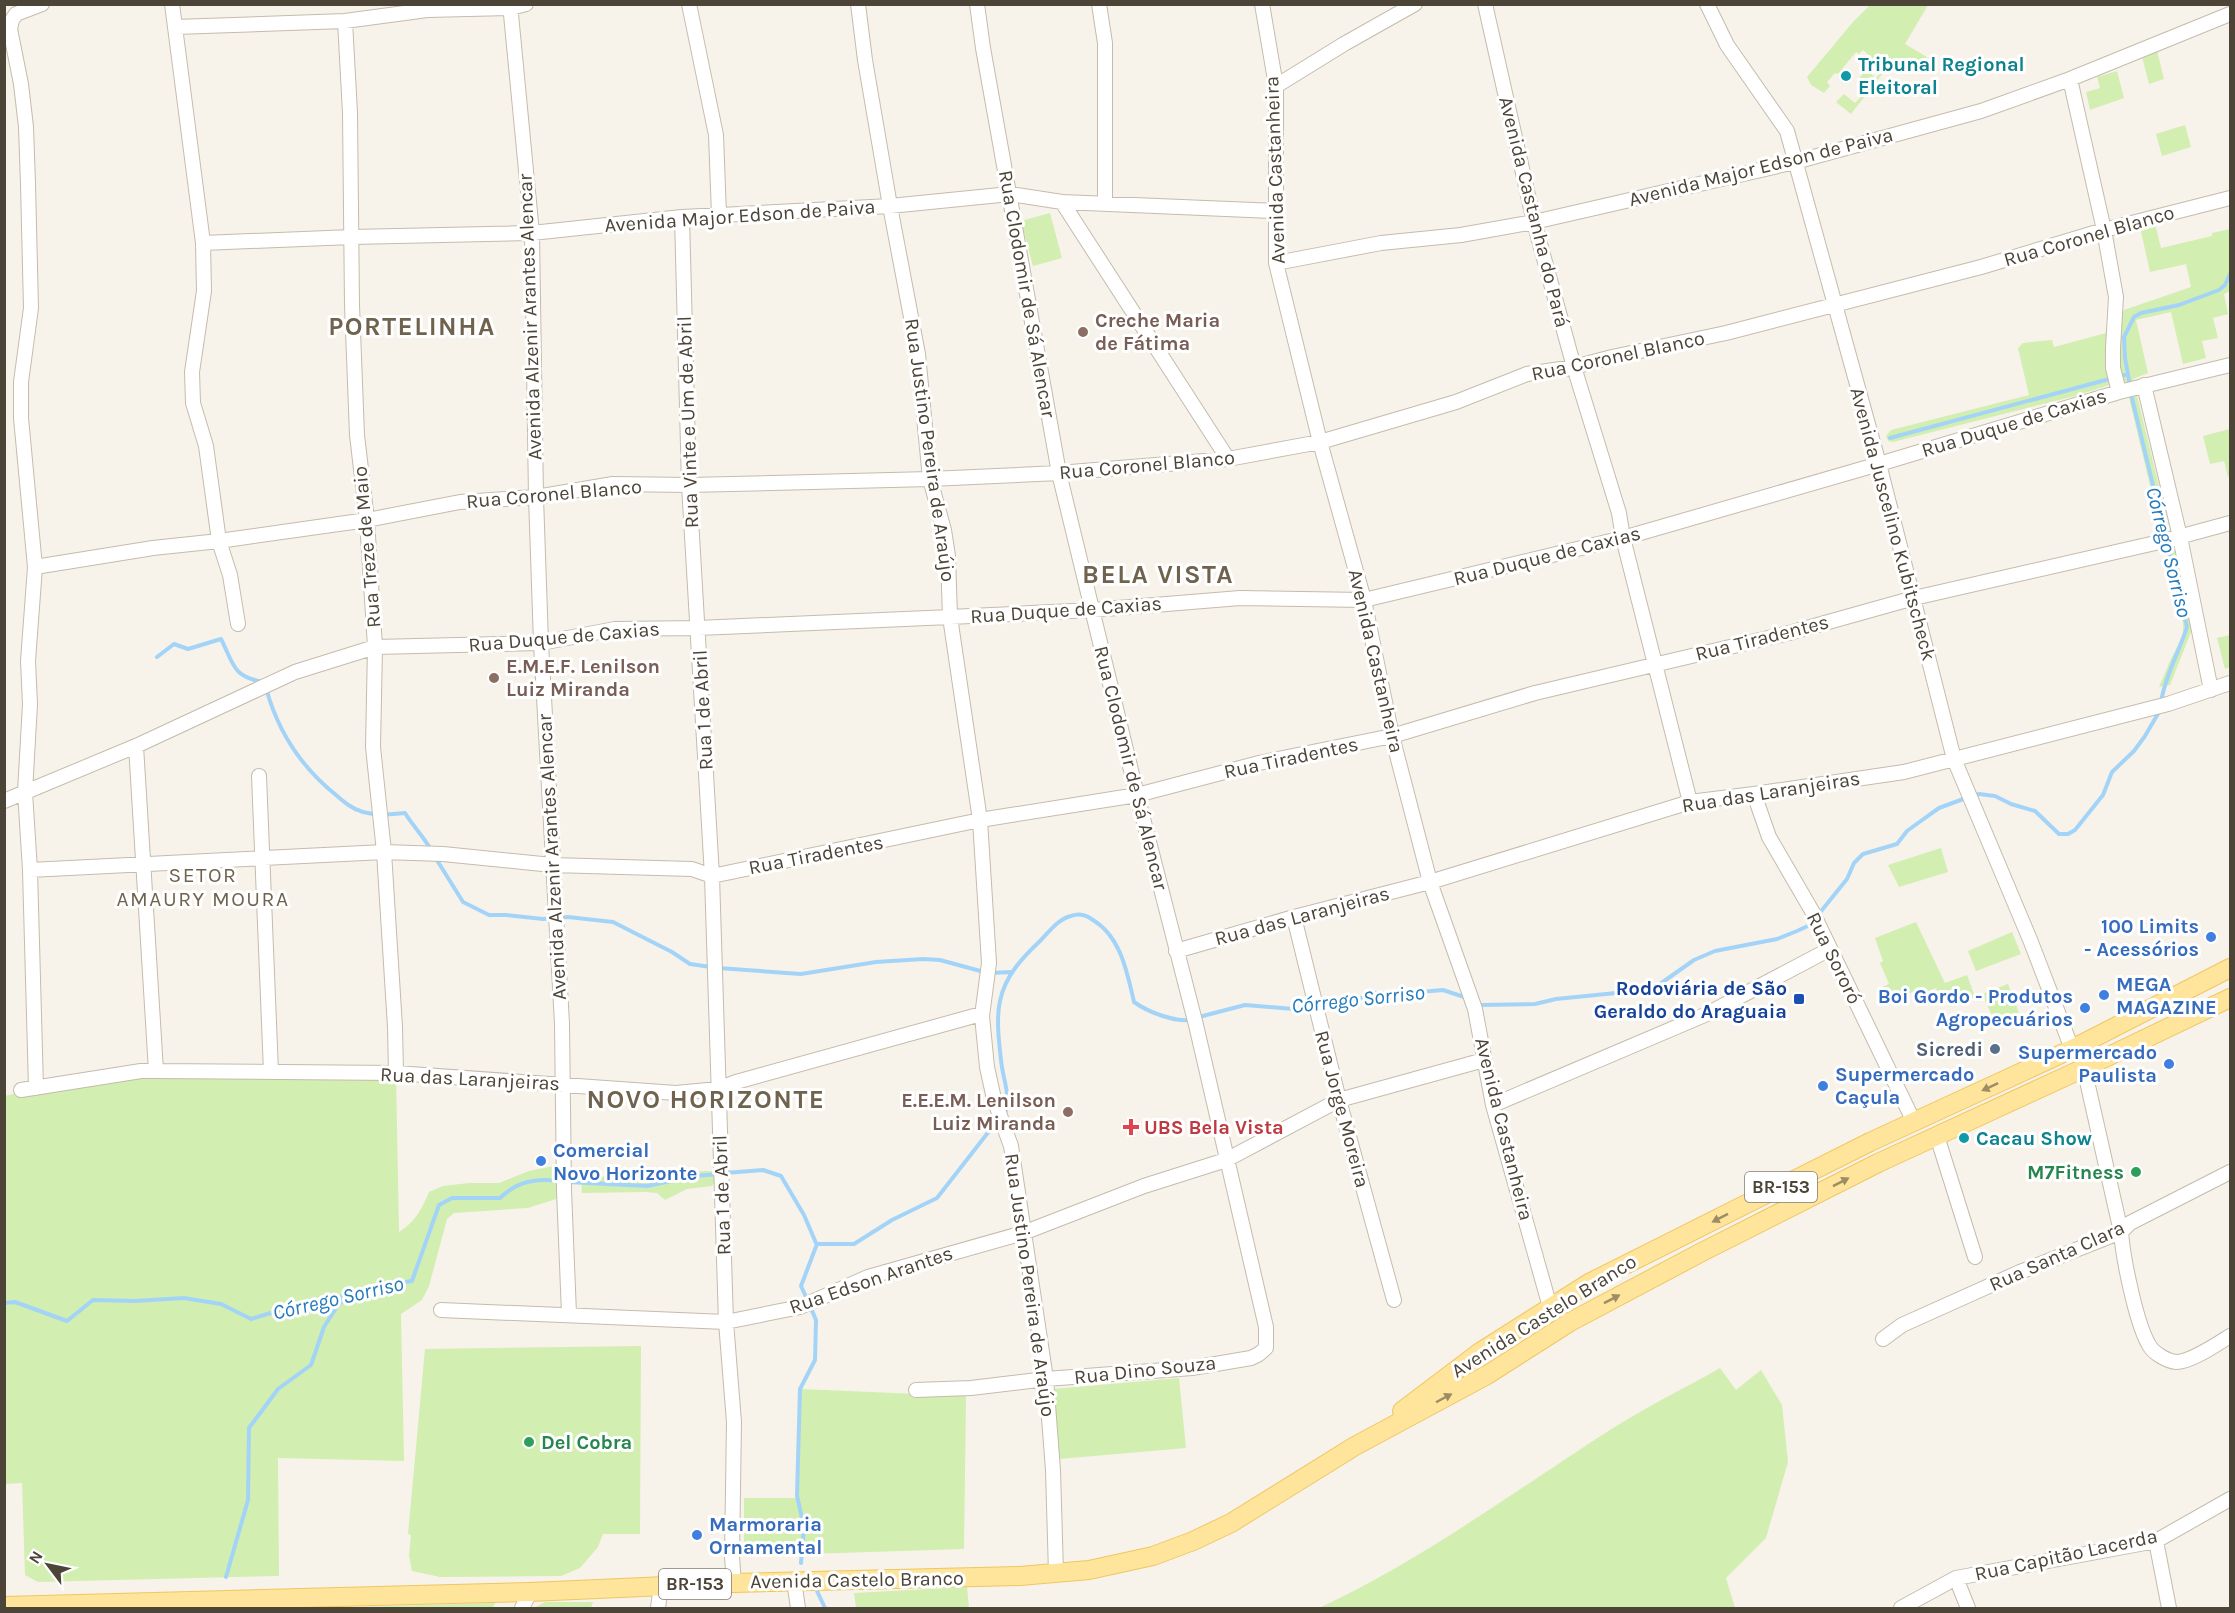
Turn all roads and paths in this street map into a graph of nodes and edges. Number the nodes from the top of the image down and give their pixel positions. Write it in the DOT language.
graph roads {
  1 [pos="42,4"];
  2 [pos="172,4"];
  3 [pos="526,4"];
  4 [pos="689,4"];
  5 [pos="858,4"];
  6 [pos="977,4"];
  7 [pos="1100,4"];
  8 [pos="1262,4"];
  9 [pos="1387,4"];
  10 [pos="1415,4"];
  11 [pos="1485,4"];
  12 [pos="1707,4"];
  13 [pos="511,6"];
  14 [pos="426,7"];
  15 [pos="2230,14"];
  16 [pos="1389,19"];
  17 [pos="345,21"];
  18 [pos="175,27"];
  19 [pos="2070,79"];
  20 [pos="1276,86"];
  21 [pos="1795,162"];
  22 [pos="1010,194"];
  23 [pos="2230,198"];
  24 [pos="1062,202"];
  25 [pos="1105,203"];
  26 [pos="890,206"];
  27 [pos="1275,211"];
  28 [pos="718,215"];
  29 [pos="682,217"];
  30 [pos="1534,222"];
  31 [pos="2104,230"];
  32 [pos="532,233"];
  33 [pos="352,237"];
  34 [pos="203,243"];
  35 [pos="1276,263"];
  36 [pos="1834,305"];
  37 [pos="2230,364"];
  38 [pos="1574,368"];
  39 [pos="2131,389"];
  40 [pos="1320,442"];
  41 [pos="1228,459"];
  42 [pos="1879,464"];
  43 [pos="1059,473"];
  44 [pos="930,479"];
  45 [pos="689,485"];
  46 [pos="536,497"];
  47 [pos="367,520"];
  48 [pos="2230,523"];
  49 [pos="1623,538"];
  50 [pos="2172,539"];
  51 [pos="219,541"];
  52 [pos="35,567"];
  53 [pos="1914,598"];
  54 [pos="1364,600"];
  55 [pos="1093,610"];
  56 [pos="950,617"];
  57 [pos="238,624"];
  58 [pos="698,628"];
  59 [pos="541,643"];
  60 [pos="375,647"];
  61 [pos="1655,666"];
  62 [pos="2230,683"];
  63 [pos="2211,690"];
  64 [pos="1392,736"];
  65 [pos="136,746"];
  66 [pos="1954,759"];
  67 [pos="259,776"];
  68 [pos="25,792"];
  69 [pos="1137,795"];
  70 [pos="1754,795"];
  71 [pos="4,801"];
  72 [pos="1690,802"];
  73 [pos="980,820"];
  74 [pos="384,852"];
  75 [pos="263,857"];
  76 [pos="144,864"];
  77 [pos="552,865"];
  78 [pos="30,870"];
  79 [pos="712,876"];
  80 [pos="1430,882"];
  81 [pos="1294,917"];
  82 [pos="1830,949"];
  83 [pos="1176,951"];
  84 [pos="2230,968"];
  85 [pos="2230,998"];
  86 [pos="982,1016"];
  87 [pos="2072,1049"];
  88 [pos="1484,1060"];
  89 [pos="2084,1068"];
  90 [pos="156,1071"];
  91 [pos="271,1072"];
  92 [pos="396,1073"];
  93 [pos="564,1084"];
  94 [pos="36,1088"];
  95 [pos="718,1089"];
  96 [pos="21,1090"];
  97 [pos="1339,1100"];
  98 [pos="1494,1105"];
  99 [pos="1914,1122"];
  100 [pos="1937,1136"];
  101 [pos="1920,1144"];
  102 [pos="1226,1160"];
  103 [pos="2230,1172"];
  104 [pos="2121,1232"];
  105 [pos="1023,1233"];
  106 [pos="1975,1257"];
  107 [pos="1394,1300"];
  108 [pos="1550,1308"];
  109 [pos="441,1310"];
  110 [pos="569,1314"];
  111 [pos="726,1322"];
  112 [pos="2230,1336"];
  113 [pos="1883,1339"];
  114 [pos="1230,1361"];
  115 [pos="1046,1379"];
  116 [pos="916,1390"];
  117 [pos="1355,1446"];
  118 [pos="2230,1499"];
  119 [pos="2156,1541"];
  120 [pos="1056,1573"];
  121 [pos="1956,1578"];
  122 [pos="794,1581"];
  123 [pos="734,1583"];
  124 [pos="661,1585"];
  125 [pos="530,1592"];
  126 [pos="4,1606"];
  127 [pos="522,1608"];
  128 [pos="658,1608"];
  129 [pos="798,1608"];
  130 [pos="1901,1608"];
  131 [pos="1968,1608"];
  132 [pos="2169,1608"];
  1 -- 52 [label="street"];
  2 -- 18 [label="street"];
  3 -- 13 [label="street"];
  4 -- 28 [label="street"];
  5 -- 26 [label="street, Rua Justino Pereira de Araújo"];
  6 -- 22 [label="street, Rua Clodomir de Sá Alencar"];
  7 -- 25 [label="street"];
  8 -- 20 [label="street, Avenida Castanheira"];
  9 -- 16 [label="street"];
  10 -- 16 [label="street"];
  11 -- 30 [label="street, Avenida Castanha do Pará"];
  12 -- 21 [label="street, Avenida Juscelino Kubitscheck"];
  13 -- 14 [label="street"];
  13 -- 32 [label="street, Avenida Alzenir Arantes Alencar"];
  14 -- 17 [label="street"];
  15 -- 19 [label="street, Avenida Major Edson de Paiva"];
  16 -- 20 [label="street"];
  17 -- 18 [label="street"];
  17 -- 33 [label="street, Rua Treze de Maio"];
  18 -- 34 [label="street"];
  19 -- 21 [label="street, Avenida Major Edson de Paiva"];
  19 -- 31 [label="street"];
  20 -- 27 [label="street, Avenida Castanheira"];
  21 -- 30 [label="street, Avenida Major Edson de Paiva"];
  21 -- 36 [label="street, Avenida Juscelino Kubitscheck"];
  22 -- 24 [label="street, Avenida Major Edson de Paiva"];
  22 -- 26 [label="street, Avenida Major Edson de Paiva"];
  22 -- 43 [label="street, Rua Clodomir de Sá Alencar"];
  23 -- 31 [label="street, Rua Coronel Blanco"];
  24 -- 25 [label="street, Avenida Major Edson de Paiva"];
  24 -- 41 [label="street"];
  25 -- 27 [label="street, Avenida Major Edson de Paiva"];
  26 -- 28 [label="street, Avenida Major Edson de Paiva"];
  26 -- 44 [label="street, Rua Justino Pereira de Araújo"];
  27 -- 35 [label="street, Avenida Castanheira"];
  28 -- 29 [label="street, Avenida Major Edson de Paiva"];
  29 -- 32 [label="street, Avenida Major Edson de Paiva"];
  29 -- 45 [label="street, Rua Vinte e Um de Abril"];
  30 -- 35 [label="street, Avenida Major Edson de Paiva"];
  30 -- 38 [label="street, Avenida Castanha do Pará"];
  31 -- 36 [label="street, Rua Coronel Blanco"];
  31 -- 39 [label="street"];
  32 -- 33 [label="street, Avenida Major Edson de Paiva"];
  32 -- 46 [label="street, Avenida Alzenir Arantes Alencar"];
  33 -- 34 [label="street, Avenida Major Edson de Paiva"];
  33 -- 47 [label="street, Rua Treze de Maio"];
  34 -- 51 [label="street"];
  35 -- 40 [label="street, Avenida Castanheira"];
  36 -- 38 [label="street, Rua Coronel Blanco"];
  36 -- 42 [label="street, Avenida Juscelino Kubitscheck"];
  37 -- 39 [label="street, Rua Duque de Caxias"];
  38 -- 40 [label="street, Rua Coronel Blanco"];
  38 -- 49 [label="street, Avenida Castanha do Pará"];
  39 -- 42 [label="street, Rua Duque de Caxias"];
  39 -- 50 [label="street"];
  40 -- 41 [label="street, Rua Coronel Blanco"];
  40 -- 54 [label="street, Avenida Castanheira"];
  41 -- 43 [label="street, Rua Coronel Blanco"];
  42 -- 49 [label="street, Rua Duque de Caxias"];
  42 -- 53 [label="street, Avenida Juscelino Kubitscheck"];
  43 -- 44 [label="street, Rua Coronel Blanco"];
  43 -- 55 [label="street, Rua Clodomir de Sá Alencar"];
  44 -- 45 [label="street, Rua Coronel Blanco"];
  44 -- 56 [label="street, Rua Justino Pereira de Araújo"];
  45 -- 46 [label="street, Rua Coronel Blanco"];
  45 -- 58 [label="street, Rua Vinte e Um de Abril"];
  46 -- 47 [label="street, Rua Coronel Blanco"];
  46 -- 59 [label="street, Avenida Alzenir Arantes Alencar"];
  47 -- 51 [label="street, Rua Coronel Blanco"];
  47 -- 60 [label="street, Rua Treze de Maio"];
  48 -- 50 [label="street, Rua Tiradentes"];
  49 -- 54 [label="street, Rua Duque de Caxias"];
  49 -- 61 [label="street, Avenida Castanha do Pará"];
  50 -- 53 [label="street, Rua Tiradentes"];
  50 -- 63 [label="street"];
  51 -- 52 [label="street, Rua Coronel Blanco"];
  51 -- 57 [label="street"];
  52 -- 68 [label="street"];
  53 -- 61 [label="street, Rua Tiradentes"];
  53 -- 66 [label="street, Avenida Juscelino Kubitscheck"];
  54 -- 55 [label="street, Rua Duque de Caxias"];
  54 -- 64 [label="street, Avenida Castanheira"];
  55 -- 56 [label="street, Rua Duque de Caxias"];
  55 -- 69 [label="street, Rua Clodomir de Sá Alencar"];
  56 -- 58 [label="street, Rua Duque de Caxias"];
  56 -- 73 [label="street, Rua Justino Pereira de Araújo"];
  58 -- 59 [label="street, Rua Duque de Caxias"];
  58 -- 79 [label="street, Rua 1 de Abril"];
  59 -- 60 [label="street, Rua Duque de Caxias"];
  59 -- 77 [label="street, Avenida Alzenir Arantes Alencar"];
  60 -- 65 [label="street, Rua Duque de Caxias"];
  60 -- 74 [label="street, Rua Treze de Maio"];
  61 -- 64 [label="street, Rua Tiradentes"];
  61 -- 72 [label="street, Avenida Castanha do Pará"];
  62 -- 63 [label="street, Rua das Laranjeiras"];
  63 -- 66 [label="street, Rua das Laranjeiras"];
  64 -- 69 [label="street, Rua Tiradentes"];
  64 -- 80 [label="street, Avenida Castanheira"];
  65 -- 68 [label="street"];
  65 -- 76 [label="street"];
  66 -- 70 [label="street, Rua das Laranjeiras"];
  66 -- 87 [label="street, Avenida Juscelino Kubitscheck"];
  67 -- 75 [label="street"];
  68 -- 71 [label="street"];
  68 -- 78 [label="street"];
  69 -- 73 [label="street, Rua Tiradentes"];
  69 -- 83 [label="street, Rua Clodomir de Sá Alencar"];
  70 -- 72 [label="street, Rua das Laranjeiras"];
  70 -- 82 [label="street, Rua Sororó"];
  72 -- 80 [label="street, Rua das Laranjeiras"];
  73 -- 79 [label="street, Rua Tiradentes"];
  73 -- 86 [label="street, Rua Justino Pereira de Araújo"];
  74 -- 75 [label="street"];
  74 -- 77 [label="street, Rua Tiradentes"];
  74 -- 92 [label="street, Rua Treze de Maio"];
  75 -- 76 [label="street"];
  75 -- 91 [label="street"];
  76 -- 78 [label="street"];
  76 -- 90 [label="street"];
  77 -- 79 [label="street, Rua Tiradentes"];
  77 -- 93 [label="street, Avenida Alzenir Arantes Alencar"];
  78 -- 94 [label="street"];
  79 -- 95 [label="street, Rua 1 de Abril"];
  80 -- 81 [label="street, Rua das Laranjeiras"];
  80 -- 88 [label="street, Avenida Castanheira"];
  81 -- 83 [label="street, Rua das Laranjeiras"];
  81 -- 97 [label="street, Rua Jorge Moreira"];
  82 -- 98 [label="street"];
  82 -- 99 [label="street, Rua Sororó"];
  83 -- 102 [label="street, Rua Clodomir de Sá Alencar"];
  84 -- 87 [label="main road, Avenida Castelo Branco / BR-153"];
  85 -- 89 [label="main road, Avenida Castelo Branco / BR-153"];
  86 -- 95 [label="street, Rua das Laranjeiras"];
  86 -- 105 [label="street, Rua Justino Pereira de Araújo"];
  87 -- 99 [label="main road, Avenida Castelo Branco / BR-153, one-way"];
  88 -- 97 [label="street, Rua Edson Arantes"];
  88 -- 98 [label="street, Avenida Castanheira"];
  89 -- 100 [label="main road, Avenida Castelo Branco / BR-153"];
  89 -- 104 [label="street"];
  90 -- 91 [label="street, Rua das Laranjeiras"];
  90 -- 94 [label="street, Rua das Laranjeiras"];
  91 -- 92 [label="street, Rua das Laranjeiras"];
  92 -- 93 [label="street, Rua das Laranjeiras"];
  93 -- 95 [label="street, Rua das Laranjeiras"];
  93 -- 110 [label="street, Avenida Alzenir Arantes Alencar"];
  94 -- 96 [label="street, Rua das Laranjeiras"];
  95 -- 111 [label="street, Rua 1 de Abril"];
  97 -- 102 [label="street, Rua Edson Arantes"];
  97 -- 107 [label="street, Rua Jorge Moreira"];
  98 -- 108 [label="street, Avenida Castanheira"];
  99 -- 101 [label="main road"];
  99 -- 108 [label="main road, Avenida Castelo Branco / BR-153, one-way"];
  100 -- 101 [label="main road, Avenida Castelo Branco / BR-153"];
  100 -- 106 [label="street"];
  117 -- 101 [label="main road, Avenida Castelo Branco / BR-153, one-way"];
  102 -- 105 [label="street, Rua Edson Arantes"];
  102 -- 114 [label="street, Rua Clodomir de Sá Alencar"];
  103 -- 104 [label="street, Rua Santa Clara"];
  104 -- 112 [label="street"];
  104 -- 113 [label="street, Rua Santa Clara"];
  105 -- 111 [label="street, Rua Edson Arantes"];
  105 -- 115 [label="street, Rua Justino Pereira de Araújo"];
  108 -- 117 [label="main road, Avenida Castelo Branco / BR-153"];
  109 -- 110 [label="street, Rua Edson Arantes"];
  110 -- 111 [label="street, Rua Edson Arantes"];
  111 -- 123 [label="street, Rua 1 de Abril"];
  114 -- 115 [label="street, Rua Dino Souza"];
  115 -- 116 [label="street, Rua Dino Souza"];
  115 -- 120 [label="street, Rua Justino Pereira de Araújo"];
  117 -- 120 [label="main road, Avenida Castelo Branco / BR-153"];
  118 -- 119 [label="street, Rua Capitão Lacerda"];
  119 -- 121 [label="street, Rua Capitão Lacerda"];
  119 -- 132 [label="street"];
  120 -- 122 [label="main road, Avenida Castelo Branco / BR-153"];
  121 -- 130 [label="street, Rua Capitão Lacerda"];
  121 -- 131 [label="street"];
  122 -- 123 [label="main road, Avenida Castelo Branco / BR-153"];
  122 -- 129 [label="street"];
  123 -- 124 [label="main road, Avenida Castelo Branco / BR-153"];
  124 -- 125 [label="main road, Avenida Castelo Branco / BR-153"];
  124 -- 128 [label="street"];
  125 -- 126 [label="main road, Avenida Castelo Branco / BR-153"];
  125 -- 127 [label="street"];
}
